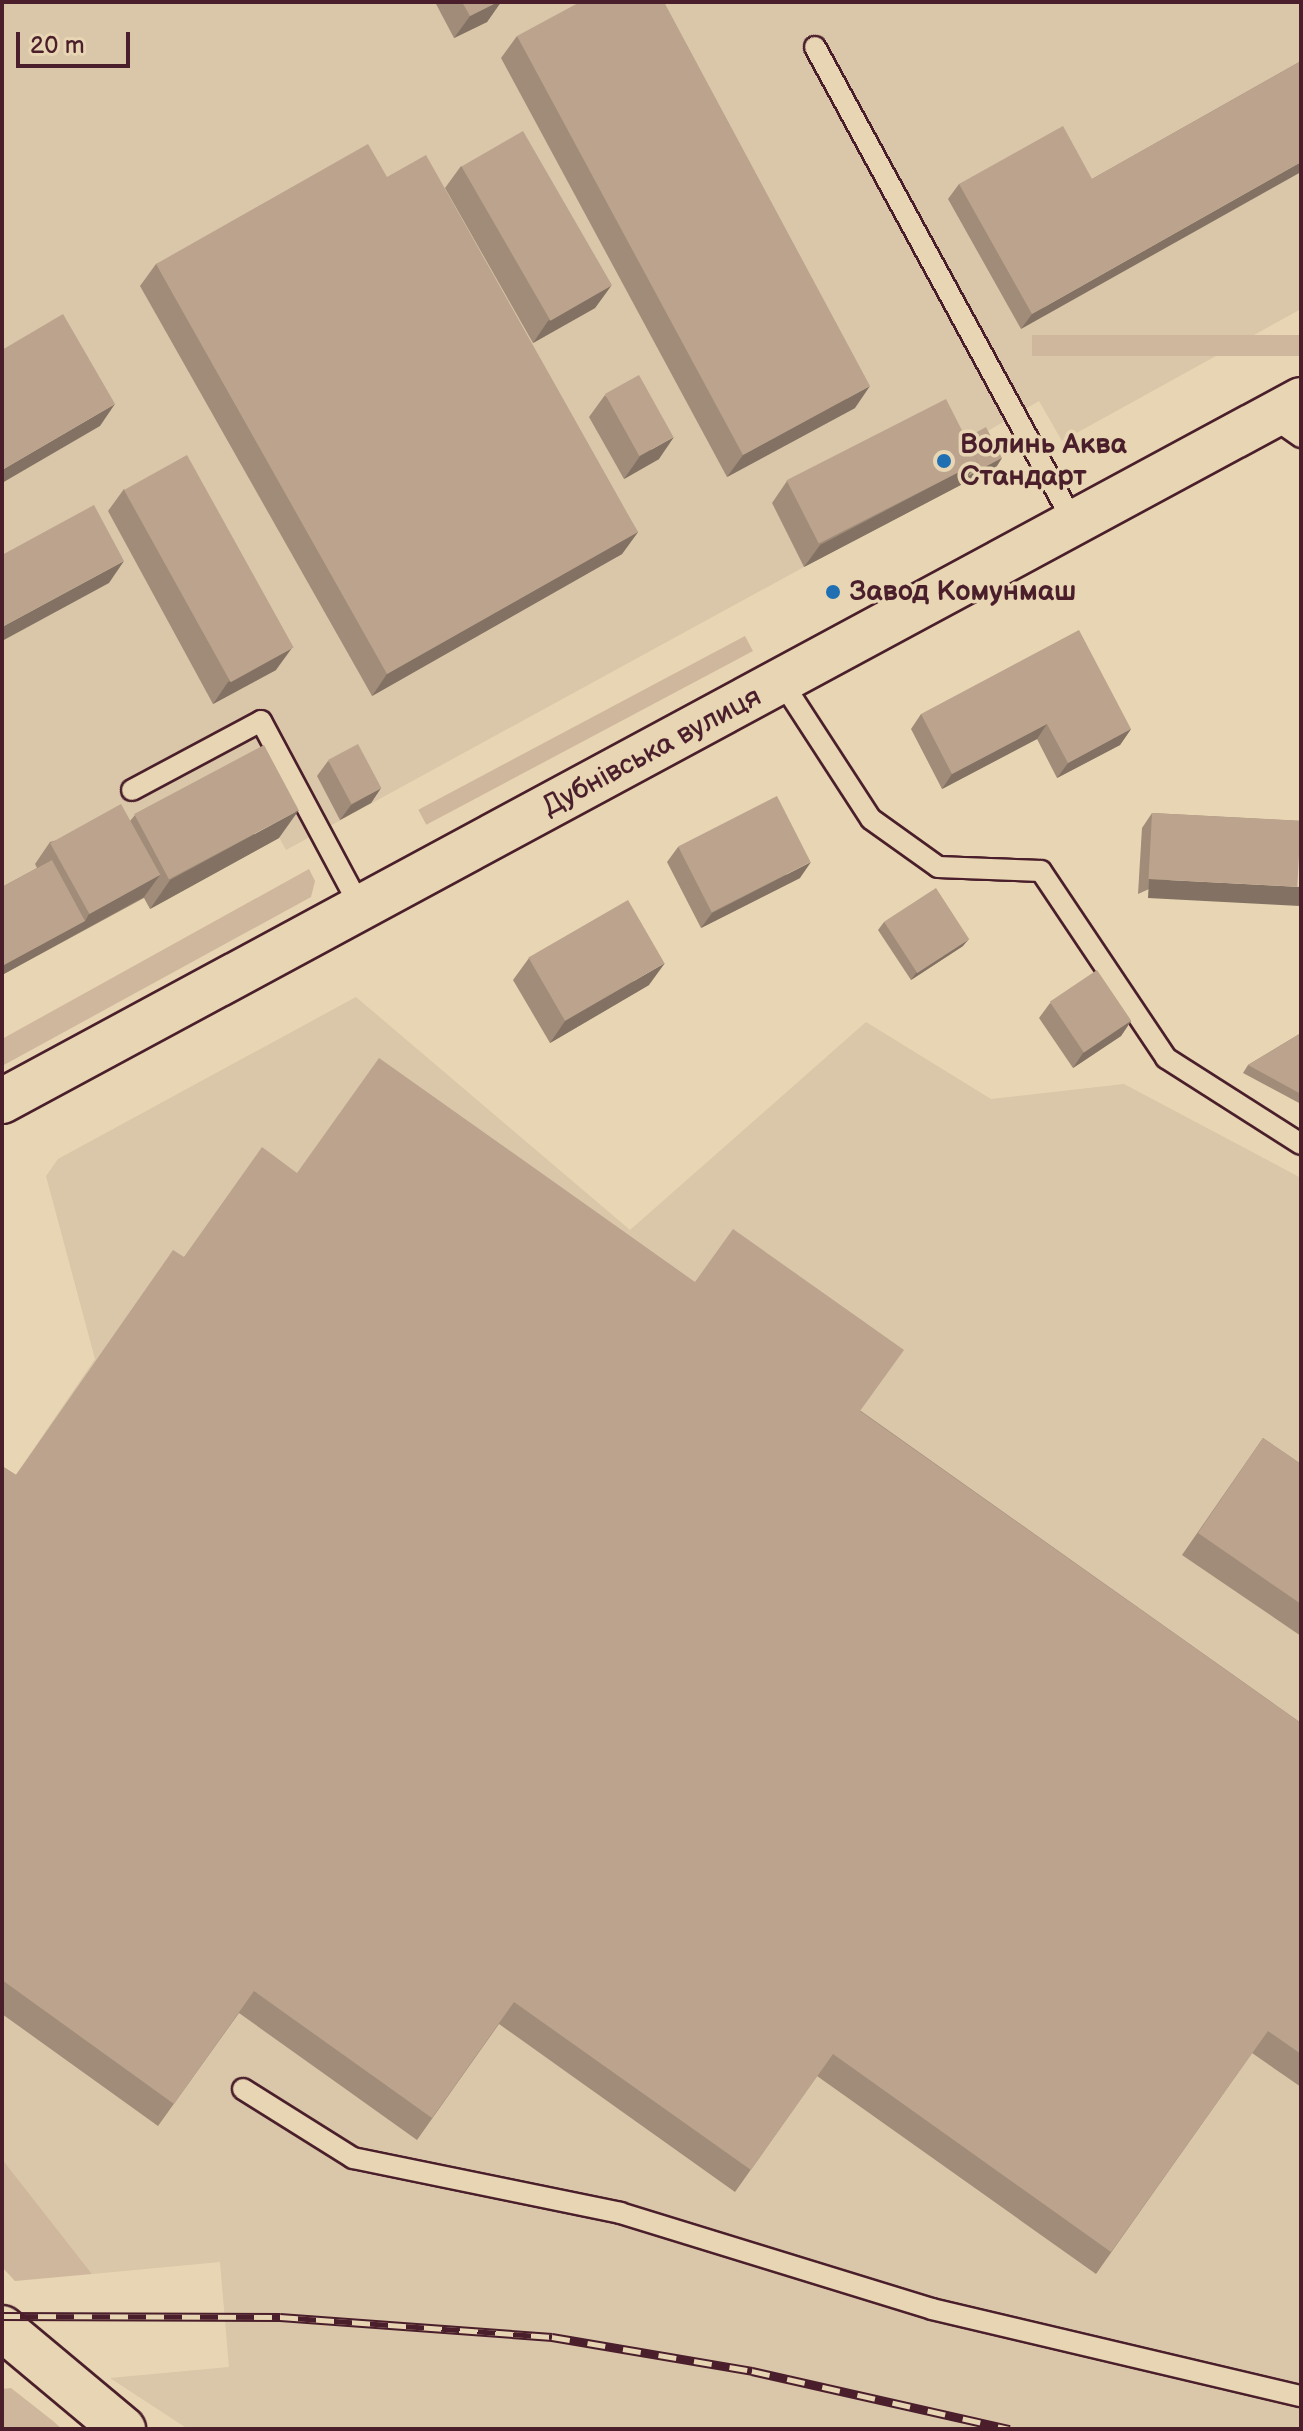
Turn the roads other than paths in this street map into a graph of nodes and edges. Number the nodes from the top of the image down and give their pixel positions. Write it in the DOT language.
graph roads {
  1 [pos="815,47"];
  2 [pos="1291,417"];
  3 [pos="1074,523"];
  4 [pos="782,682"];
  5 [pos="132,790"];
  6 [pos="361,908"];
  7 [pos="2,1101"];
  8 [pos="1301,1144"];
  9 [pos="243,2089"];
  10 [pos="2,2328"];
  11 [pos="1301,2396"];
  12 [pos="123,2429"];
  1 -- 3 [label="lane"];
  2 -- 3 [label="main road, Дубнівська вулиця"];
  3 -- 4 [label="main road, Дубнівська вулиця"];
  4 -- 6 [label="main road, Дубнівська вулиця"];
  4 -- 8 [label="lane"];
  5 -- 6 [label="lane"];
  6 -- 7 [label="main road, Дубнівська вулиця"];
  9 -- 11 [label="lane"];
  10 -- 12 [label="main road"];
}
